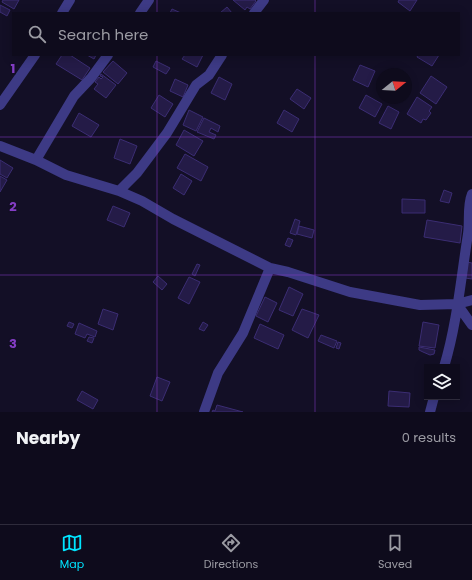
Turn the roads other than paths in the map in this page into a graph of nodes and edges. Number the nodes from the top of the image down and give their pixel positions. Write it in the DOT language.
graph roads {
  1 [pos="70,0"];
  2 [pos="149,0"];
  3 [pos="264,0"];
  4 [pos="63,12"];
  5 [pos="141,12"];
  6 [pos="255,12"];
  7 [pos="34,56"];
  8 [pos="107,56"];
  9 [pos="221,56"];
  10 [pos="0,105"];
  11 [pos="0,146"];
  12 [pos="36,160"];
  13 [pos="119,191"];
  14 [pos="472,194"];
  15 [pos="270,268"];
  16 [pos="472,300"];
  17 [pos="457,304"];
  18 [pos="472,325"];
  19 [pos="445,364"];
  20 [pos="433,400"];
  21 [pos="204,412"];
  22 [pos="430,412"];
  1 -- 4 [label="street"];
  2 -- 5 [label="street"];
  3 -- 6 [label="street"];
  7 -- 10 [label="street"];
  8 -- 12 [label="street"];
  9 -- 13 [label="street"];
  11 -- 12 [label="street"];
  12 -- 13 [label="street"];
  13 -- 15 [label="street"];
  14 -- 17 [label="street"];
  15 -- 17 [label="street"];
  15 -- 21 [label="street"];
  16 -- 17 [label="street"];
  17 -- 18 [label="street"];
  17 -- 19 [label="street"];
  20 -- 22 [label="street"];
}
